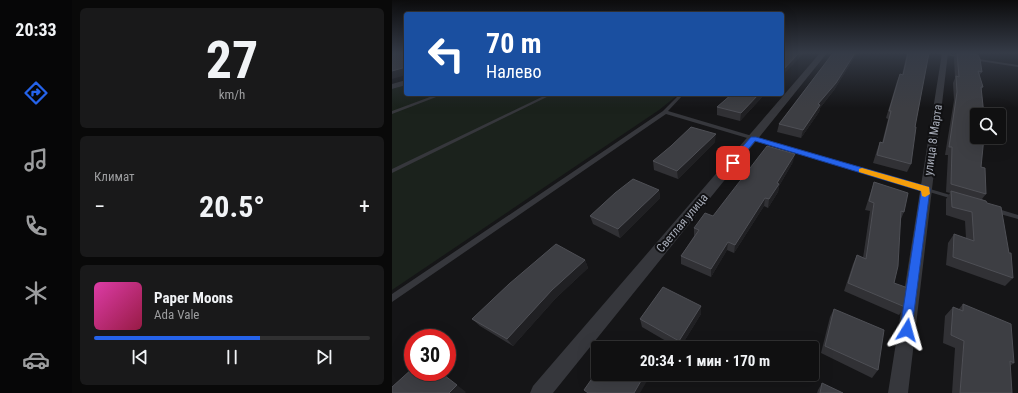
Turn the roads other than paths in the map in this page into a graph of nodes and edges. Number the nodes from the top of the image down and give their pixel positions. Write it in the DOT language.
graph roads {
  1 [pos="809,71"];
  2 [pos="940,71"];
  3 [pos="404,83"];
  4 [pos="392,87"];
  5 [pos="437,96"];
  6 [pos="547,96"];
  7 [pos="680,96"];
  8 [pos="665,112"];
  9 [pos="392,113"];
  10 [pos="753,138"];
  11 [pos="392,171"];
  12 [pos="926,189"];
  13 [pos="961,200"];
  14 [pos="990,208"];
  15 [pos="1018,216"];
  16 [pos="392,298"];
  17 [pos="540,393"];
  18 [pos="898,393"];
  1 -- 10 [label="street, Светлая улица"];
  2 -- 12 [label="street, улица 8 Марта"];
  3 -- 4 [label="street"];
  5 -- 9 [label="lane"];
  6 -- 11 [label="lane"];
  7 -- 8 [label="lane"];
  8 -- 10 [label="lane"];
  8 -- 16 [label="lane"];
  10 -- 12 [label="lane"];
  10 -- 17 [label="street, Светлая улица"];
  12 -- 13 [label="lane"];
  12 -- 18 [label="street, улица 8 Марта"];
  14 -- 15 [label="lane"];
}
